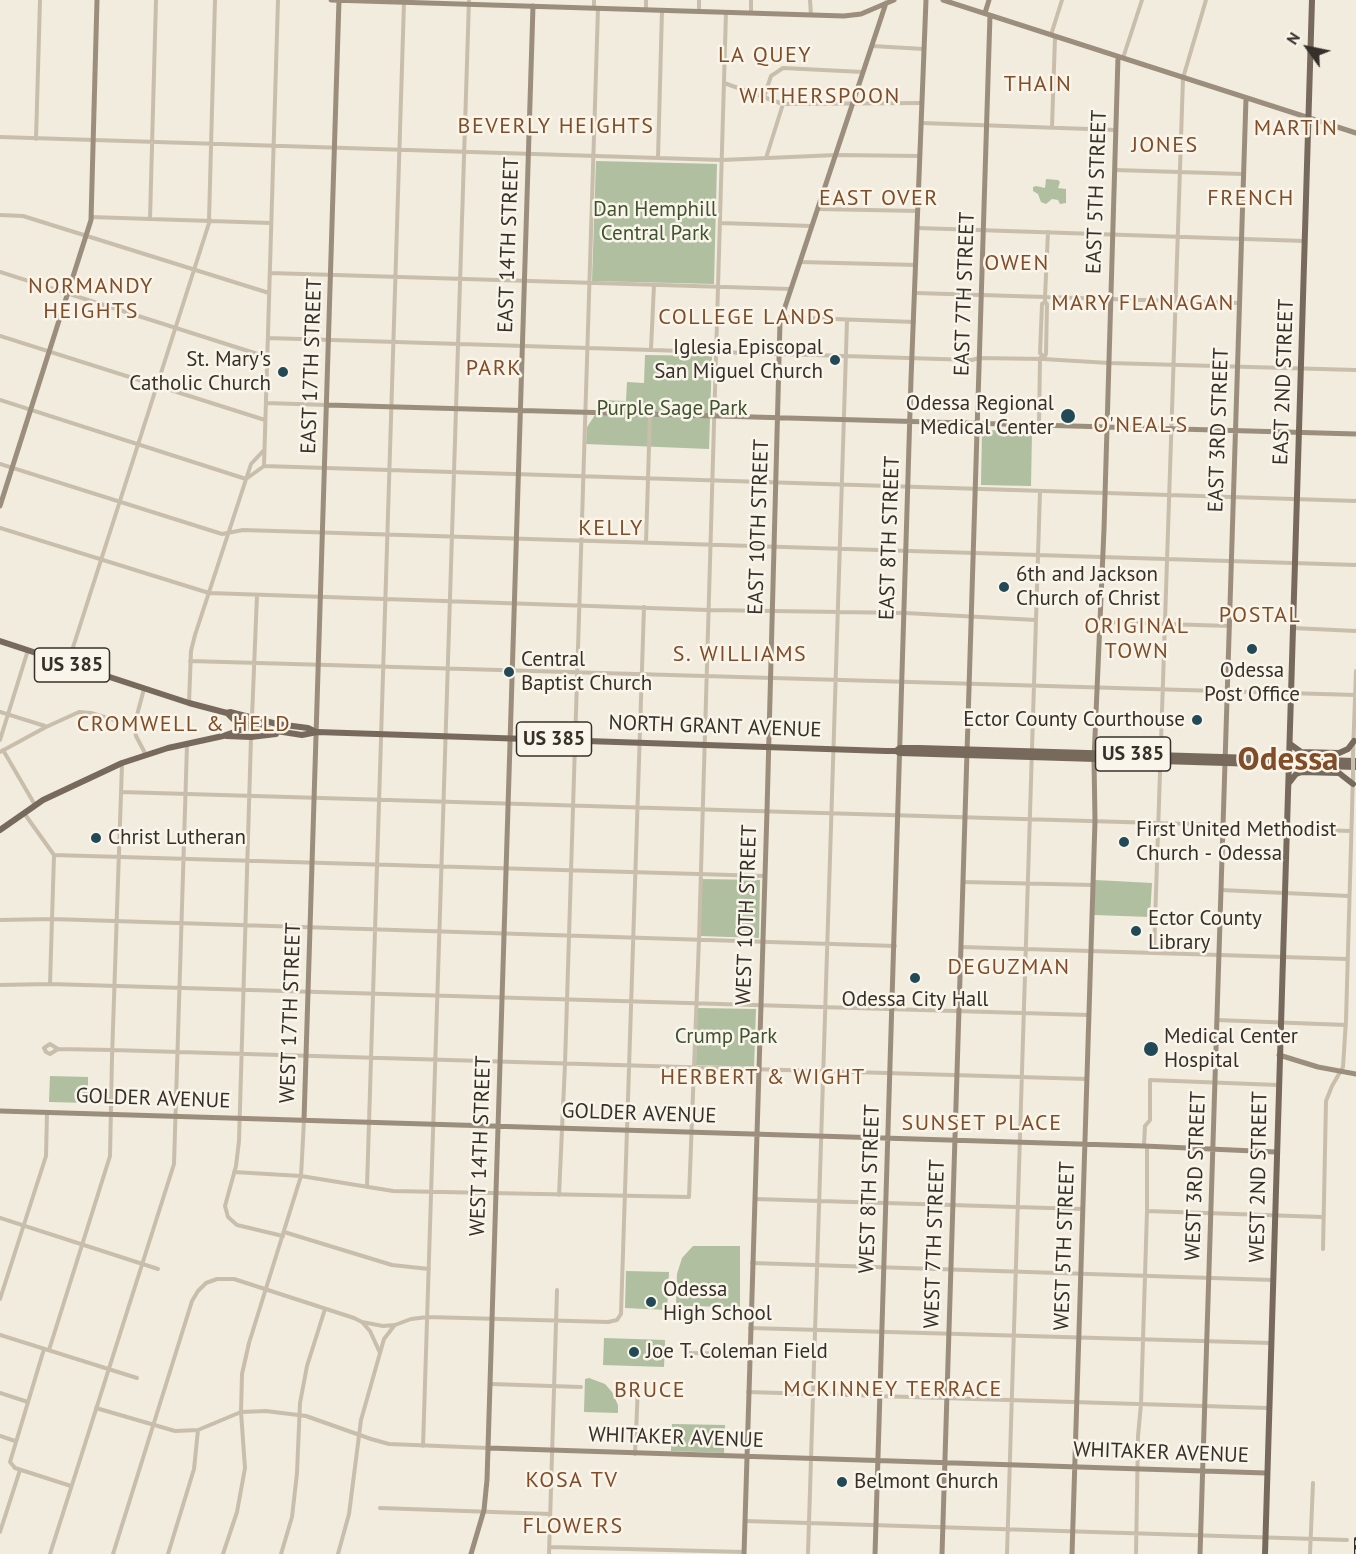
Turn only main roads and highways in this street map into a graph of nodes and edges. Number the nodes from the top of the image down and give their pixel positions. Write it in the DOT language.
graph roads {
  1 [pos="1312,0"];
  2 [pos="0,641"];
  3 [pos="227,713"];
  4 [pos="232,719"];
  5 [pos="267,722"];
  6 [pos="254,725"];
  7 [pos="317,732"];
  8 [pos="283,733"];
  9 [pos="230,734"];
  10 [pos="222,736"];
  11 [pos="1354,741"];
  12 [pos="1290,744"];
  13 [pos="1289,762"];
  14 [pos="1354,764"];
  15 [pos="1288,783"];
  16 [pos="1353,784"];
  17 [pos="0,830"];
  18 [pos="1265,1554"];
  1 -- 12 [label="main road, EAST 2ND STREET"];
  2 -- 3 [label="main road, US 385"];
  3 -- 4 [label="main road"];
  3 -- 5 [label="main road, US 385"];
  4 -- 6 [label="main road, US 385"];
  4 -- 9 [label="main road"];
  5 -- 6 [label="main road"];
  5 -- 7 [label="main road, NORTH GRANT AVENUE / US 385"];
  6 -- 8 [label="main road, US 385"];
  6 -- 9 [label="main road"];
  7 -- 8 [label="main road, NORTH GRANT AVENUE / US 385"];
  7 -- 13 [label="main road, NORTH GRANT AVENUE / US 385"];
  8 -- 10 [label="main road"];
  9 -- 10 [label="main road"];
  10 -- 17 [label="main road"];
  11 -- 12 [label="main road"];
  12 -- 13 [label="main road, EAST 2ND STREET"];
  13 -- 14 [label="main road, NORTH GRANT AVENUE / US 385"];
  13 -- 15 [label="main road, WEST 2ND STREET"];
  15 -- 16 [label="main road"];
  15 -- 18 [label="main road, WEST 2ND STREET"];
}
